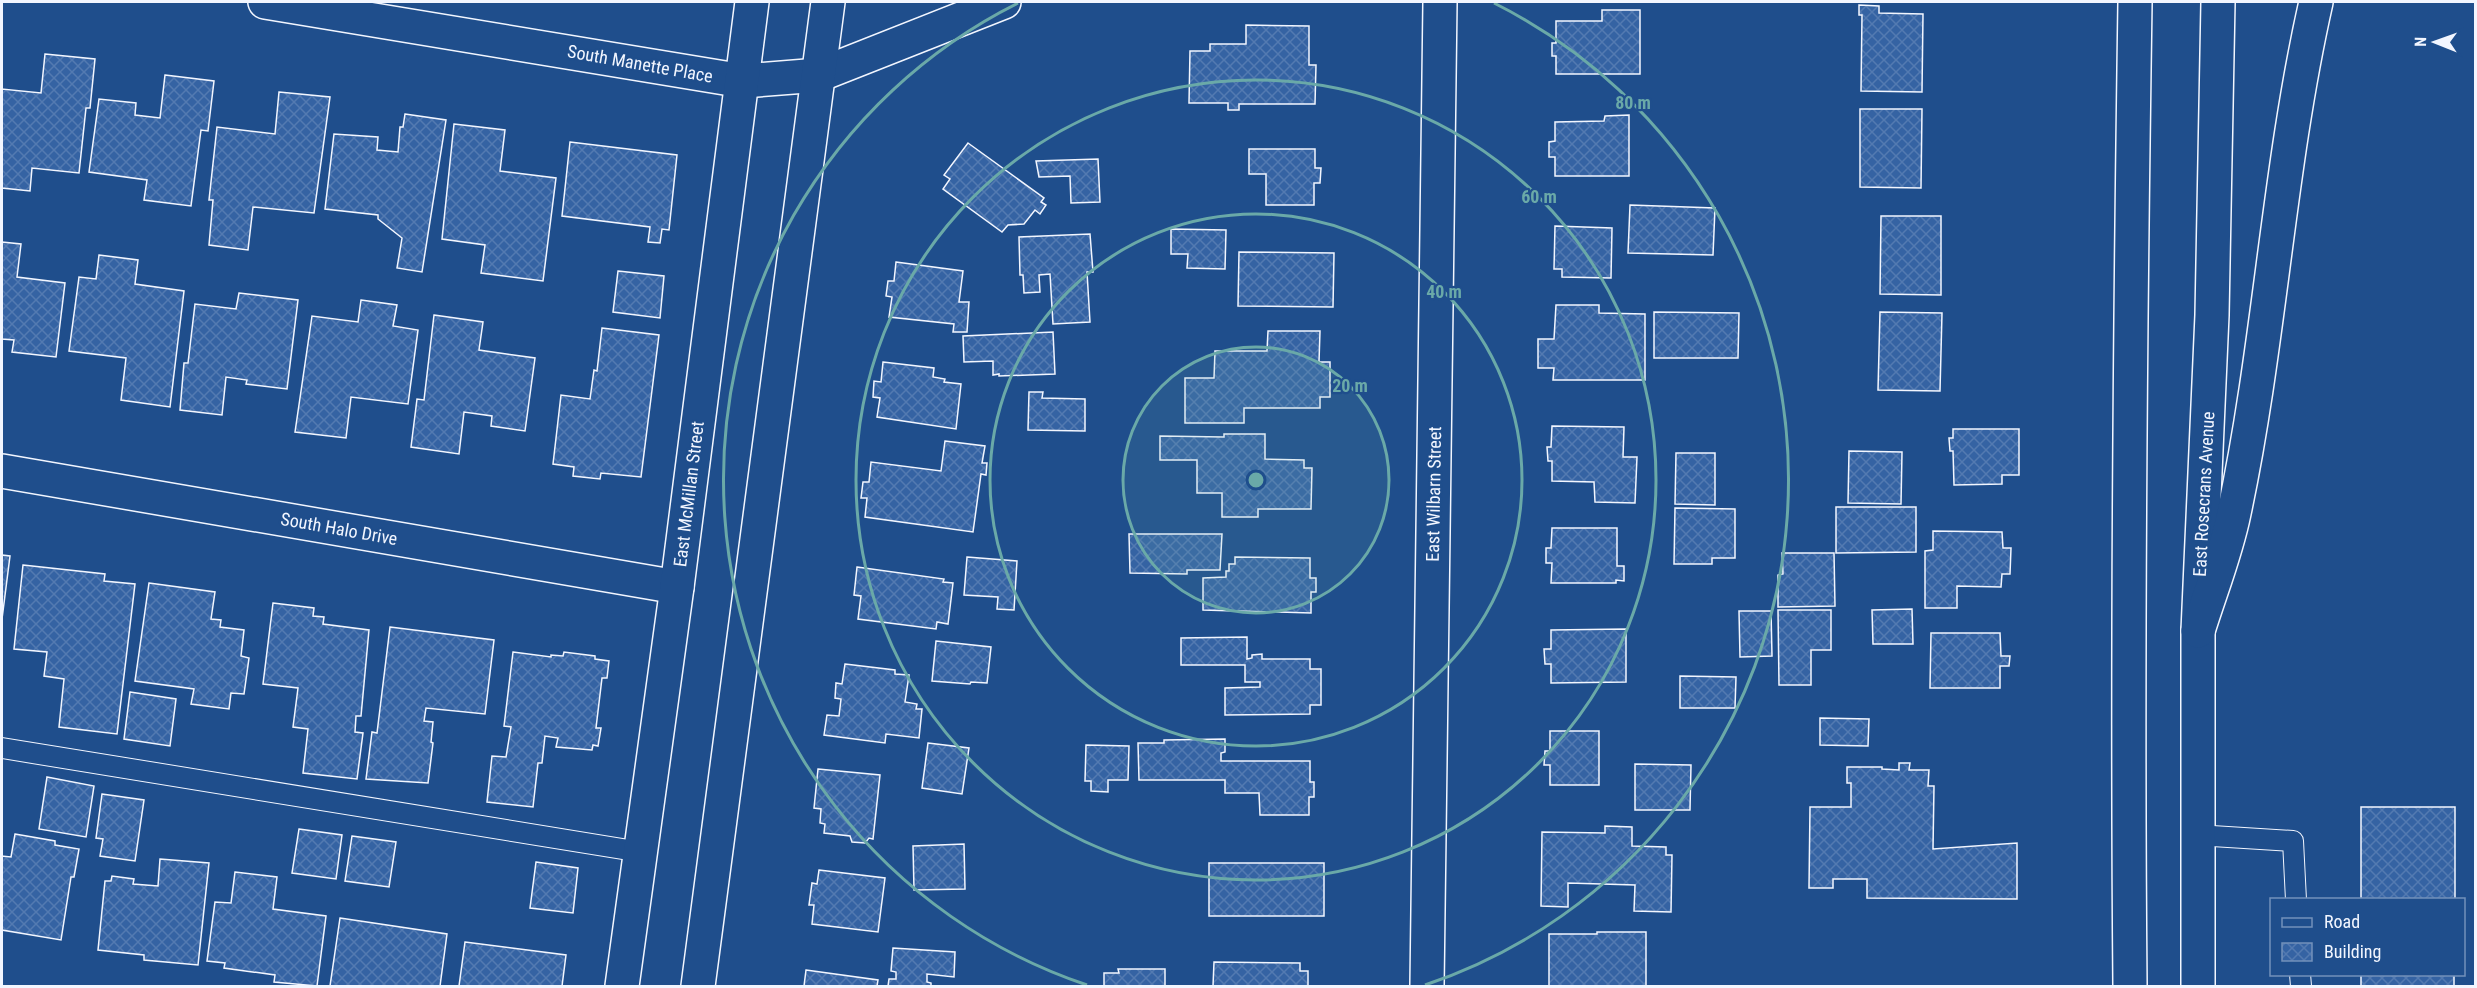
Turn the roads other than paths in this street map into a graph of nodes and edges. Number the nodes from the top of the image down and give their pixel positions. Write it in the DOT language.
graph roads {
  1 [pos="266,2"];
  2 [pos="752,2"];
  3 [pos="828,2"];
  4 [pos="1004,2"];
  5 [pos="1440,2"];
  6 [pos="2135,2"];
  7 [pos="2218,2"];
  8 [pos="2316,2"];
  9 [pos="819,75"];
  10 [pos="743,81"];
  11 [pos="2,471"];
  12 [pos="677,587"];
  13 [pos="2198,631"];
  14 [pos="2,748"];
  15 [pos="2196,835"];
  16 [pos="641,852"];
  17 [pos="2296,898"];
  18 [pos="2130,972"];
  19 [pos="622,987"];
  20 [pos="698,987"];
  21 [pos="1427,987"];
  22 [pos="2112,987"];
  23 [pos="2198,987"];
  1 -- 10 [label="main road, South Manette Place"];
  2 -- 10 [label="main road, East McMillan Street"];
  3 -- 9 [label="main road"];
  4 -- 9 [label="main road, South Manette Place"];
  5 -- 21 [label="main road, East Wilbarn Street"];
  6 -- 18 [label="main road"];
  7 -- 13 [label="main road, East Rosecrans Avenue"];
  8 -- 13 [label="main road"];
  9 -- 10 [label="main road, South Manette Place"];
  9 -- 20 [label="main road"];
  10 -- 12 [label="main road, East McMillan Street"];
  11 -- 12 [label="main road, South Halo Drive"];
  12 -- 16 [label="main road, East McMillan Street"];
  13 -- 15 [label="main road, East Rosecrans Avenue"];
  14 -- 16 [label="lane"];
  15 -- 17 [label="lane"];
  15 -- 23 [label="main road, East Rosecrans Avenue"];
  16 -- 19 [label="main road, East McMillan Street"];
  18 -- 22 [label="main road"];
}
